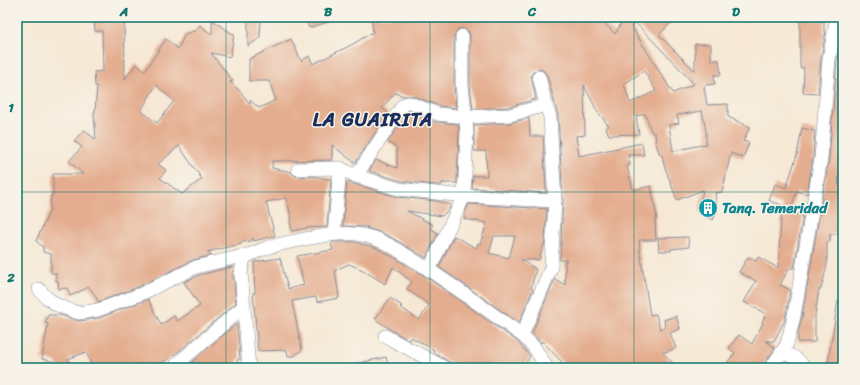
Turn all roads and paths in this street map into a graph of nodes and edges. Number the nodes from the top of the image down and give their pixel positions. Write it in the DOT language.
graph roads {
  1 [pos="837,17"];
  2 [pos="462,36"];
  3 [pos="539,77"];
  4 [pos="546,105"];
  5 [pos="465,117"];
  6 [pos="340,168"];
  7 [pos="298,169"];
  8 [pos="356,176"];
  9 [pos="464,196"];
  10 [pos="555,201"];
  11 [pos="334,234"];
  12 [pos="251,254"];
  13 [pos="430,270"];
  14 [pos="39,289"];
  15 [pos="244,306"];
  16 [pos="522,335"];
  17 [pos="385,336"];
  18 [pos="782,352"];
  19 [pos="541,365"];
  20 [pos="175,368"];
  21 [pos="249,368"];
  22 [pos="445,368"];
  23 [pos="771,368"];
  24 [pos="804,368"];
  1 -- 18 [label="street"];
  2 -- 5 [label="street"];
  3 -- 4 [label="street"];
  4 -- 5 [label="street"];
  4 -- 10 [label="street"];
  5 -- 8 [label="street"];
  5 -- 9 [label="street"];
  6 -- 7 [label="street"];
  6 -- 8 [label="street"];
  6 -- 11 [label="street"];
  8 -- 9 [label="street"];
  9 -- 10 [label="street"];
  9 -- 13 [label="street"];
  10 -- 16 [label="street"];
  11 -- 12 [label="street"];
  11 -- 13 [label="street"];
  12 -- 14 [label="street"];
  12 -- 15 [label="street"];
  13 -- 16 [label="street"];
  15 -- 20 [label="street"];
  15 -- 21 [label="street"];
  16 -- 19 [label="street"];
  17 -- 22 [label="street"];
  18 -- 23 [label="street"];
  18 -- 24 [label="street"];
}
